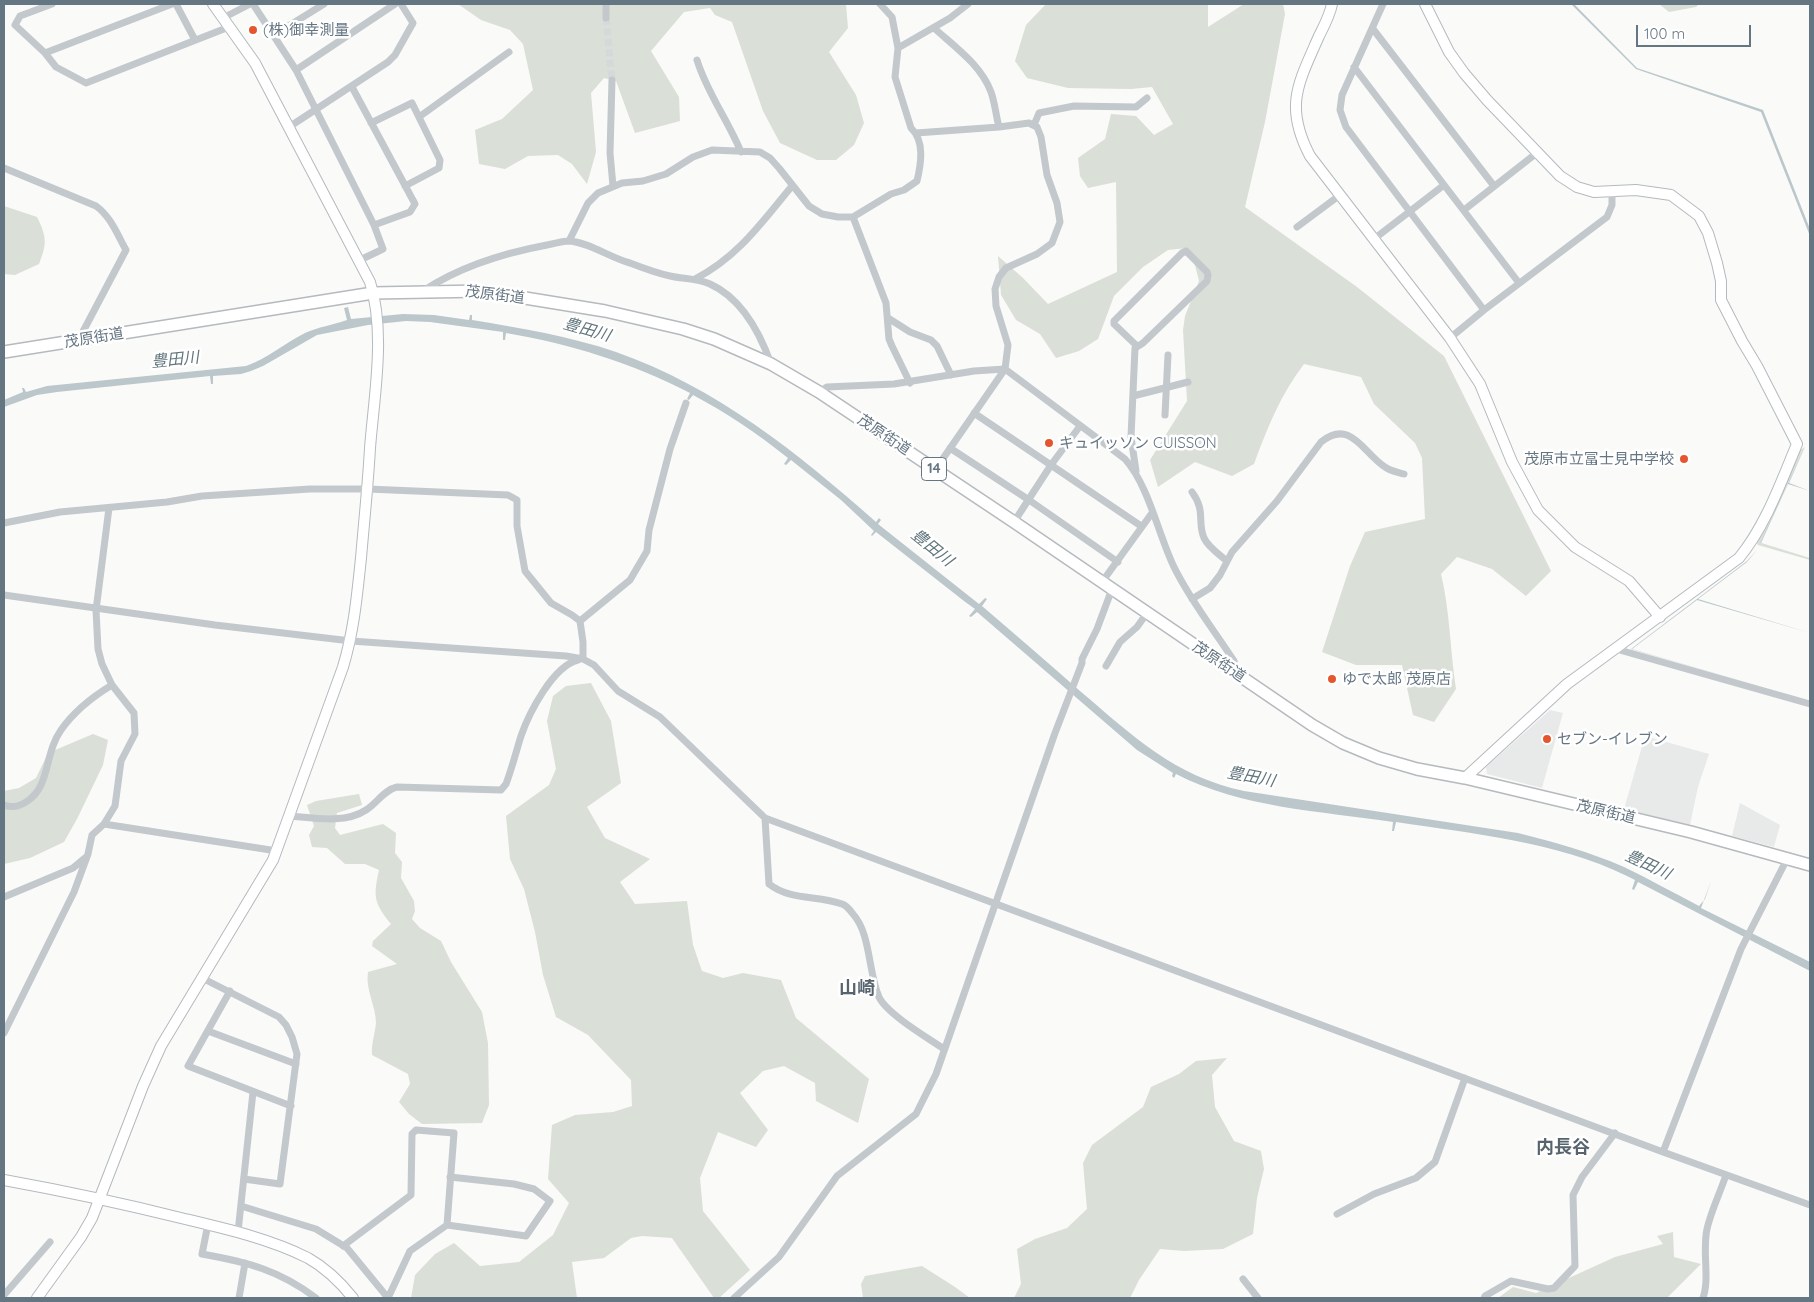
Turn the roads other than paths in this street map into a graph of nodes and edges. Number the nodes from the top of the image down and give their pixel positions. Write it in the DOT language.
graph roads {
  1 [pos="52,4"];
  2 [pos="172,4"];
  3 [pos="176,4"];
  4 [pos="213,4"];
  5 [pos="251,4"];
  6 [pos="324,4"];
  7 [pos="395,4"];
  8 [pos="401,4"];
  9 [pos="606,4"];
  10 [pos="880,4"];
  11 [pos="968,4"];
  12 [pos="1332,4"];
  13 [pos="1383,4"];
  14 [pos="1425,4"];
  15 [pos="606,18"];
  16 [pos="226,23"];
  17 [pos="934,28"];
  18 [pos="1373,29"];
  19 [pos="274,35"];
  20 [pos="195,40"];
  21 [pos="898,48"];
  22 [pos="509,52"];
  23 [pos="45,53"];
  24 [pos="697,60"];
  25 [pos="1354,67"];
  26 [pos="296,70"];
  27 [pos="612,80"];
  28 [pos="352,86"];
  29 [pos="1147,98"];
  30 [pos="317,109"];
  31 [pos="419,117"];
  32 [pos="371,123"];
  33 [pos="1034,125"];
  34 [pos="289,127"];
  35 [pos="999,128"];
  36 [pos="916,133"];
  37 [pos="740,152"];
  38 [pos="1538,152"];
  39 [pos="4,168"];
  40 [pos="1444,185"];
  41 [pos="405,186"];
  42 [pos="613,186"];
  43 [pos="792,186"];
  44 [pos="1494,186"];
  45 [pos="1612,191"];
  46 [pos="1340,195"];
  47 [pos="1464,210"];
  48 [pos="1410,212"];
  49 [pos="853,217"];
  50 [pos="374,224"];
  51 [pos="1297,227"];
  52 [pos="1374,239"];
  53 [pos="569,241"];
  54 [pos="358,261"];
  55 [pos="695,279"];
  56 [pos="1519,283"];
  57 [pos="421,292"];
  58 [pos="375,299"];
  59 [pos="1484,310"];
  60 [pos="888,318"];
  61 [pos="1450,338"];
  62 [pos="78,341"];
  63 [pos="1137,346"];
  64 [pos="4,352"];
  65 [pos="1168,355"];
  66 [pos="771,364"];
  67 [pos="1005,369"];
  68 [pos="951,375"];
  69 [pos="1188,382"];
  70 [pos="910,383"];
  71 [pos="1167,387"];
  72 [pos="819,392"];
  73 [pos="1133,396"];
  74 [pos="686,403"];
  75 [pos="974,413"];
  76 [pos="1165,415"];
  77 [pos="1080,426"];
  78 [pos="950,448"];
  79 [pos="1051,465"];
  80 [pos="935,470"];
  81 [pos="1136,474"];
  82 [pos="1404,474"];
  83 [pos="368,489"];
  84 [pos="1192,492"];
  85 [pos="1029,500"];
  86 [pos="109,508"];
  87 [pos="1152,513"];
  88 [pos="1014,522"];
  89 [pos="4,523"];
  90 [pos="1141,526"];
  91 [pos="1227,561"];
  92 [pos="1118,562"];
  93 [pos="1107,586"];
  94 [pos="4,596"];
  95 [pos="1192,599"];
  96 [pos="96,610"];
  97 [pos="1146,613"];
  98 [pos="1660,617"];
  99 [pos="580,621"];
  100 [pos="351,641"];
  101 [pos="1616,648"];
  102 [pos="583,659"];
  103 [pos="1106,666"];
  104 [pos="1238,675"];
  105 [pos="112,685"];
  106 [pos="1810,704"];
  107 [pos="1464,778"];
  108 [pos="4,805"];
  109 [pos="290,816"];
  110 [pos="765,818"];
  111 [pos="104,824"];
  112 [pos="277,851"];
  113 [pos="88,854"];
  114 [pos="1787,859"];
  115 [pos="1810,864"];
  116 [pos="4,898"];
  117 [pos="995,905"];
  118 [pos="202,978"];
  119 [pos="230,992"];
  120 [pos="208,1030"];
  121 [pos="4,1033"];
  122 [pos="944,1049"];
  123 [pos="296,1064"];
  124 [pos="1465,1078"];
  125 [pos="253,1092"];
  126 [pos="291,1106"];
  127 [pos="1615,1133"];
  128 [pos="1663,1152"];
  129 [pos="1726,1175"];
  130 [pos="450,1177"];
  131 [pos="244,1179"];
  132 [pos="4,1180"];
  133 [pos="99,1198"];
  134 [pos="1810,1205"];
  135 [pos="241,1206"];
  136 [pos="1337,1214"];
  137 [pos="208,1224"];
  138 [pos="447,1225"];
  139 [pos="238,1232"];
  140 [pos="50,1242"];
  141 [pos="343,1246"];
  142 [pos="245,1263"];
  143 [pos="1243,1280"];
  144 [pos="4,1295"];
  145 [pos="37,1298"];
  146 [pos="239,1298"];
  147 [pos="316,1298"];
  148 [pos="353,1298"];
  149 [pos="388,1298"];
  150 [pos="734,1298"];
  151 [pos="1258,1298"];
  152 [pos="1484,1298"];
  153 [pos="1703,1298"];
  1 -- 23 [label="street"];
  2 -- 23 [label="street"];
  3 -- 20 [label="street"];
  4 -- 16 [label="street"];
  5 -- 16 [label="street"];
  5 -- 19 [label="street"];
  6 -- 19 [label="street"];
  7 -- 26 [label="street"];
  8 -- 28 [label="street"];
  9 -- 15 [label="street"];
  10 -- 21 [label="street"];
  11 -- 17 [label="street"];
  12 -- 46 [label="street"];
  13 -- 18 [label="street"];
  14 -- 38 [label="street"];
  16 -- 20 [label="street"];
  16 -- 34 [label="street"];
  17 -- 21 [label="street"];
  17 -- 35 [label="street"];
  18 -- 25 [label="street"];
  18 -- 44 [label="street"];
  19 -- 26 [label="street"];
  20 -- 23 [label="street"];
  21 -- 36 [label="street"];
  22 -- 31 [label="street"];
  24 -- 37 [label="street"];
  25 -- 40 [label="street"];
  25 -- 48 [label="street"];
  26 -- 30 [label="street"];
  27 -- 42 [label="street"];
  28 -- 30 [label="street"];
  28 -- 32 [label="street"];
  29 -- 33 [label="street"];
  30 -- 34 [label="street"];
  30 -- 50 [label="street"];
  31 -- 32 [label="street"];
  31 -- 41 [label="street"];
  32 -- 41 [label="street"];
  33 -- 35 [label="street"];
  33 -- 67 [label="street"];
  34 -- 54 [label="street"];
  35 -- 36 [label="street"];
  36 -- 49 [label="street"];
  37 -- 42 [label="street"];
  37 -- 43 [label="street"];
  38 -- 44 [label="street"];
  38 -- 45 [label="street"];
  39 -- 62 [label="street"];
  40 -- 47 [label="street"];
  40 -- 48 [label="street"];
  41 -- 50 [label="street"];
  42 -- 53 [label="street"];
  43 -- 49 [label="street"];
  43 -- 55 [label="street"];
  44 -- 47 [label="street"];
  45 -- 56 [label="street"];
  45 -- 98 [label="street"];
  46 -- 51 [label="street"];
  46 -- 52 [label="street"];
  47 -- 56 [label="street"];
  48 -- 52 [label="street"];
  48 -- 59 [label="street"];
  49 -- 60 [label="street"];
  50 -- 54 [label="street"];
  52 -- 61 [label="street"];
  53 -- 55 [label="street"];
  53 -- 57 [label="street"];
  54 -- 58 [label="street"];
  55 -- 66 [label="street"];
  56 -- 59 [label="street"];
  57 -- 58 [label="main road, 茂原街道 / 14"];
  57 -- 66 [label="main road, 茂原街道 / 14"];
  58 -- 62 [label="main road, 茂原街道 / 14"];
  58 -- 83 [label="street"];
  59 -- 61 [label="street"];
  60 -- 68 [label="street"];
  60 -- 70 [label="street"];
  61 -- 98 [label="street"];
  62 -- 64 [label="main road, 茂原街道 / 14"];
  63 -- 63 [label="street"];
  63 -- 73 [label="street"];
  65 -- 71 [label="street"];
  66 -- 72 [label="main road, 茂原街道 / 14"];
  67 -- 68 [label="street"];
  67 -- 75 [label="street"];
  67 -- 77 [label="street"];
  68 -- 70 [label="street"];
  69 -- 71 [label="street"];
  70 -- 72 [label="street"];
  71 -- 73 [label="street"];
  71 -- 76 [label="street"];
  72 -- 80 [label="main road, 茂原街道 / 14"];
  73 -- 81 [label="street"];
  74 -- 99 [label="street"];
  75 -- 78 [label="street"];
  75 -- 79 [label="street"];
  77 -- 79 [label="street"];
  77 -- 81 [label="street"];
  78 -- 80 [label="street"];
  78 -- 85 [label="street"];
  79 -- 85 [label="street"];
  79 -- 90 [label="street"];
  80 -- 88 [label="main road, 茂原街道 / 14"];
  81 -- 87 [label="street"];
  82 -- 91 [label="street"];
  83 -- 86 [label="street"];
  83 -- 99 [label="street"];
  83 -- 100 [label="street"];
  84 -- 91 [label="street"];
  85 -- 88 [label="street"];
  85 -- 92 [label="street"];
  86 -- 89 [label="street"];
  86 -- 96 [label="street"];
  87 -- 90 [label="street"];
  87 -- 95 [label="street"];
  88 -- 93 [label="main road, 茂原街道 / 14"];
  90 -- 92 [label="street"];
  91 -- 95 [label="street"];
  92 -- 93 [label="street"];
  93 -- 97 [label="main road, 茂原街道 / 14"];
  93 -- 117 [label="street"];
  94 -- 96 [label="street"];
  95 -- 104 [label="street"];
  96 -- 100 [label="street"];
  96 -- 105 [label="street"];
  97 -- 103 [label="street"];
  97 -- 104 [label="main road, 茂原街道 / 14"];
  98 -- 101 [label="street"];
  99 -- 102 [label="street"];
  100 -- 102 [label="street"];
  100 -- 109 [label="street"];
  101 -- 106 [label="street"];
  101 -- 107 [label="street"];
  102 -- 109 [label="street"];
  102 -- 110 [label="street"];
  104 -- 107 [label="main road, 茂原街道 / 14"];
  105 -- 108 [label="street"];
  105 -- 111 [label="street"];
  107 -- 114 [label="main road, 茂原街道 / 14"];
  109 -- 112 [label="street"];
  110 -- 117 [label="street"];
  110 -- 122 [label="street"];
  111 -- 112 [label="street"];
  111 -- 113 [label="street"];
  112 -- 118 [label="street"];
  113 -- 116 [label="street"];
  113 -- 121 [label="street"];
  114 -- 115 [label="main road, 茂原街道 / 14"];
  114 -- 128 [label="street"];
  117 -- 122 [label="street"];
  117 -- 124 [label="street"];
  118 -- 119 [label="street"];
  118 -- 133 [label="street"];
  119 -- 120 [label="street"];
  119 -- 123 [label="street"];
  120 -- 123 [label="street"];
  120 -- 125 [label="street"];
  122 -- 150 [label="street"];
  123 -- 126 [label="street"];
  124 -- 127 [label="street"];
  124 -- 136 [label="street"];
  125 -- 126 [label="street"];
  125 -- 131 [label="street"];
  126 -- 131 [label="street"];
  127 -- 128 [label="street"];
  127 -- 152 [label="street"];
  128 -- 129 [label="street"];
  129 -- 134 [label="street"];
  129 -- 153 [label="street"];
  130 -- 138 [label="street"];
  130 -- 138 [label="street"];
  130 -- 141 [label="street"];
  131 -- 135 [label="street"];
  132 -- 133 [label="street"];
  133 -- 137 [label="street"];
  133 -- 145 [label="street"];
  135 -- 139 [label="street"];
  135 -- 141 [label="street"];
  137 -- 139 [label="street"];
  137 -- 142 [label="street"];
  138 -- 149 [label="street"];
  139 -- 148 [label="street"];
  140 -- 144 [label="street"];
  141 -- 149 [label="street"];
  142 -- 146 [label="street"];
  142 -- 147 [label="street"];
  143 -- 151 [label="street"];
}
